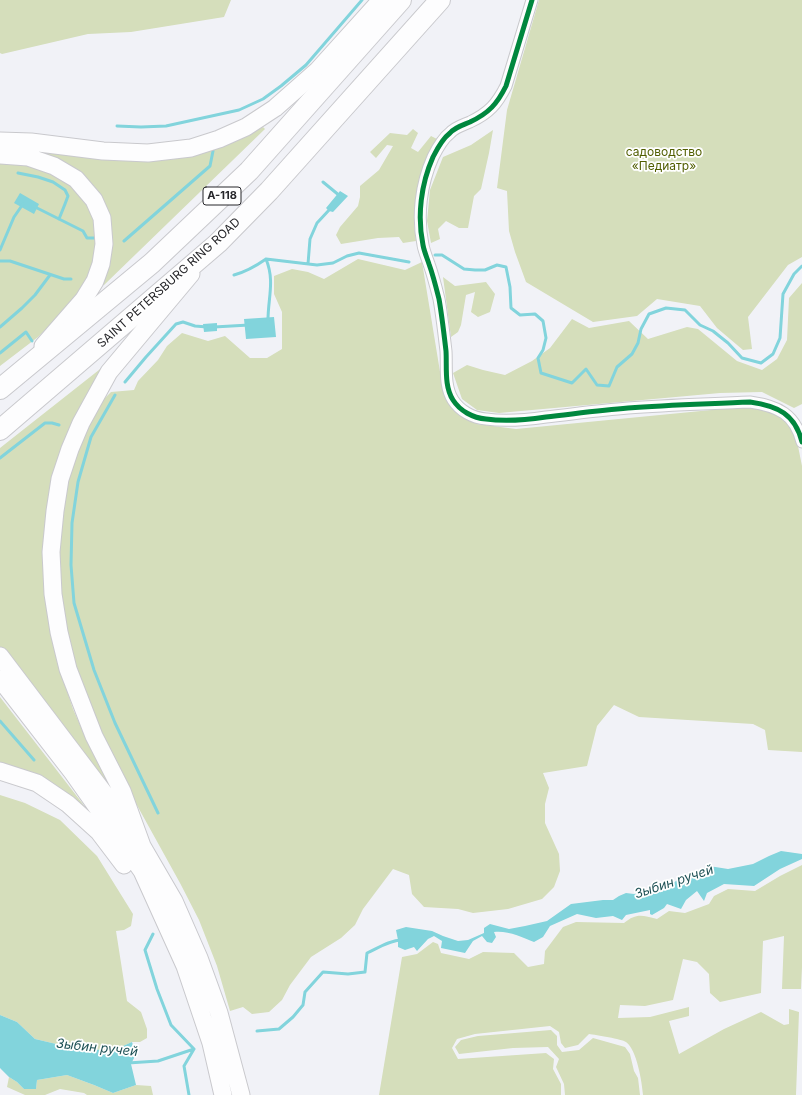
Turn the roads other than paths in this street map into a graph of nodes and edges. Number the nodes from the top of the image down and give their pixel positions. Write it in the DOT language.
graph roads {
  1 [pos="381,0"];
  2 [pos="401,0"];
  3 [pos="440,0"];
  4 [pos="532,0"];
  5 [pos="0,141"];
  6 [pos="0,155"];
  7 [pos="218,243"];
  8 [pos="22,371"];
  9 [pos="0,389"];
  10 [pos="0,430"];
  11 [pos="802,442"];
  12 [pos="0,656"];
  13 [pos="0,679"];
  14 [pos="0,771"];
  15 [pos="142,846"];
  16 [pos="166,924"];
  17 [pos="223,1095"];
  18 [pos="241,1095"];
  1 -- 5 [label="main road"];
  2 -- 8 [label="highway, А-118"];
  3 -- 7 [label="highway, SAINT PETERSBURG RING ROAD / А-118"];
  4 -- 11 [label="street"];
  6 -- 8 [label="main road"];
  7 -- 10 [label="highway, SAINT PETERSBURG RING ROAD / А-118"];
  7 -- 15 [label="main road"];
  8 -- 9 [label="highway, А-118"];
  12 -- 15 [label="main road"];
  13 -- 16 [label="main road"];
  14 -- 16 [label="main road"];
  15 -- 18 [label="main road"];
  16 -- 17 [label="main road"];
}
